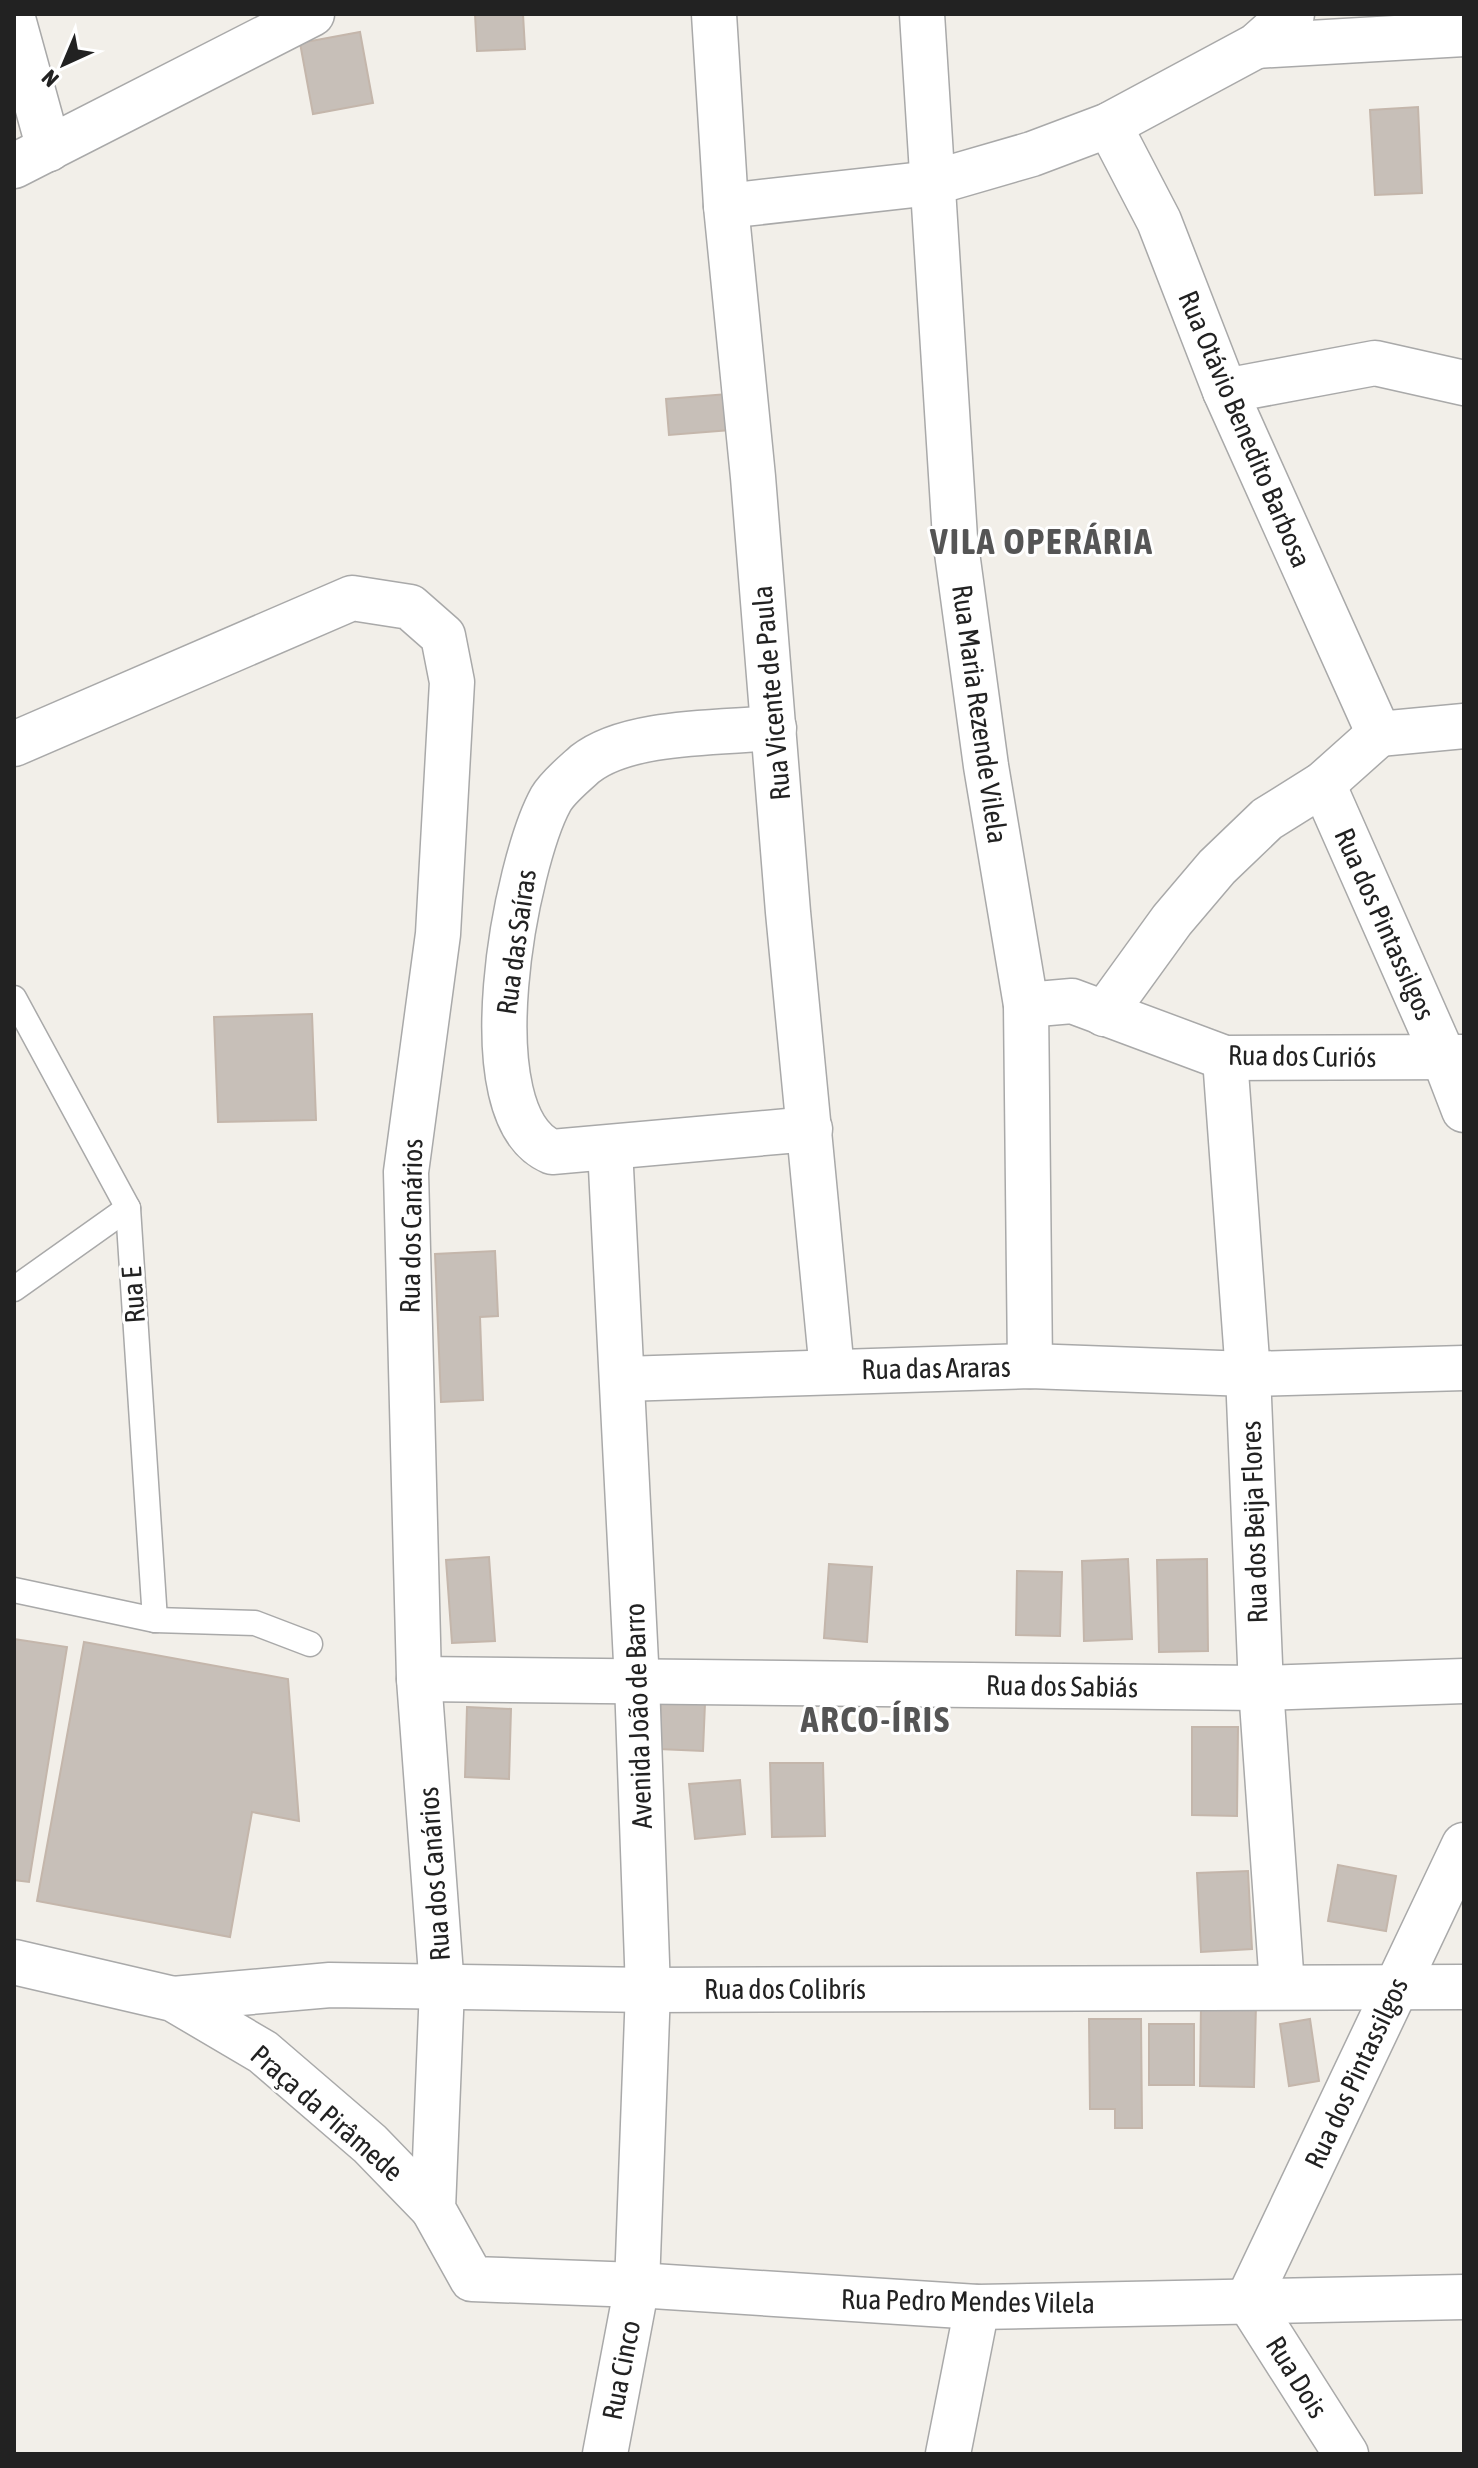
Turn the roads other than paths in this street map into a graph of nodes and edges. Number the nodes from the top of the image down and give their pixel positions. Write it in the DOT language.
graph roads {
  1 [pos="714,14"];
  2 [pos="922,14"];
  3 [pos="1292,14"];
  4 [pos="293,19"];
  5 [pos="14,22"];
  6 [pos="1464,34"];
  7 [pos="1256,46"];
  8 [pos="1109,125"];
  9 [pos="32,157"];
  10 [pos="932,183"];
  11 [pos="726,206"];
  12 [pos="1464,383"];
  13 [pos="1225,391"];
  14 [pos="1464,726"];
  15 [pos="774,728"];
  16 [pos="1379,734"];
  17 [pos="14,744"];
  18 [pos="1323,784"];
  19 [pos="14,998"];
  20 [pos="1026,1005"];
  21 [pos="1104,1014"];
  22 [pos="1225,1058"];
  23 [pos="1454,1058"];
  24 [pos="1464,1110"];
  25 [pos="810,1129"];
  26 [pos="610,1148"];
  27 [pos="128,1208"];
  28 [pos="14,1289"];
  29 [pos="1030,1366"];
  30 [pos="1464,1368"];
  31 [pos="832,1371"];
  32 [pos="1248,1374"];
  33 [pos="623,1379"];
  34 [pos="14,1590"];
  35 [pos="155,1620"];
  36 [pos="310,1644"];
  37 [pos="419,1679"];
  38 [pos="1464,1681"];
  39 [pos="637,1682"];
  40 [pos="1261,1688"];
  41 [pos="1464,1845"];
  42 [pos="14,1962"];
  43 [pos="1282,1986"];
  44 [pos="1398,1986"];
  45 [pos="1464,1987"];
  46 [pos="442,1988"];
  47 [pos="648,1990"];
  48 [pos="173,1999"];
  49 [pos="433,2209"];
  50 [pos="637,2285"];
  51 [pos="1464,2297"];
  52 [pos="1248,2300"];
  53 [pos="977,2307"];
  54 [pos="605,2454"];
  55 [pos="948,2454"];
  56 [pos="1346,2454"];
  1 -- 11 [label="street, Rua Vicente de Paula"];
  2 -- 10 [label="street, Rua Maria Rezende Vilela"];
  3 -- 7 [label="street"];
  4 -- 9 [label="street"];
  5 -- 9 [label="street"];
  6 -- 7 [label="street"];
  7 -- 8 [label="street"];
  8 -- 10 [label="street"];
  8 -- 13 [label="street, Rua Otávio Benedito Barbosa"];
  10 -- 11 [label="street"];
  10 -- 20 [label="street, Rua Maria Rezende Vilela"];
  11 -- 15 [label="street, Rua Vicente de Paula"];
  12 -- 13 [label="street"];
  13 -- 16 [label="street, Rua Otávio Benedito Barbosa"];
  14 -- 16 [label="street"];
  15 -- 25 [label="street, Rua Vicente de Paula"];
  15 -- 26 [label="street, Rua das Saíras"];
  16 -- 18 [label="street"];
  17 -- 37 [label="street, Rua dos Canários"];
  18 -- 21 [label="street"];
  18 -- 23 [label="street, Rua dos Pintassilgos"];
  19 -- 27 [label="lane, Rua E"];
  20 -- 21 [label="street, Rua dos Curiós"];
  20 -- 29 [label="street, Rua Maria Rezende Vilela"];
  21 -- 22 [label="street, Rua dos Curiós"];
  22 -- 23 [label="street, Rua dos Curiós"];
  22 -- 32 [label="street, Rua dos Beija Flores"];
  23 -- 24 [label="street, Rua dos Pintassilgos"];
  25 -- 26 [label="street, Rua das Saíras"];
  25 -- 31 [label="street, Rua Vicente de Paula"];
  26 -- 33 [label="street, Avenida João de Barro"];
  27 -- 28 [label="lane"];
  27 -- 35 [label="lane, Rua E"];
  29 -- 31 [label="street, Rua das Araras"];
  29 -- 32 [label="street, Rua das Araras"];
  30 -- 32 [label="street, Rua das Araras"];
  31 -- 33 [label="street, Rua das Araras"];
  32 -- 40 [label="street, Rua dos Beija Flores"];
  33 -- 39 [label="street, Avenida João de Barro"];
  34 -- 35 [label="lane"];
  35 -- 36 [label="lane"];
  37 -- 39 [label="street, Rua dos Sabiás"];
  37 -- 46 [label="street, Rua dos Canários"];
  38 -- 40 [label="street, Rua dos Sabiás"];
  39 -- 40 [label="street, Rua dos Sabiás"];
  39 -- 47 [label="street, Avenida João de Barro"];
  40 -- 43 [label="street, Rua dos Beija Flores"];
  41 -- 44 [label="street, Rua dos Pintassilgos"];
  42 -- 48 [label="street"];
  43 -- 44 [label="street, Rua dos Colibrís"];
  43 -- 47 [label="street, Rua dos Colibrís"];
  44 -- 45 [label="street, Rua dos Colibrís"];
  44 -- 52 [label="street, Rua dos Pintassilgos"];
  46 -- 47 [label="street, Rua dos Colibrís"];
  46 -- 48 [label="street, Rua dos Colibrís"];
  46 -- 49 [label="street, Rua dos Canários"];
  47 -- 50 [label="street, Avenida João de Barro"];
  48 -- 49 [label="street, Praça da Pirâmede"];
  49 -- 50 [label="street, Rua Pedro Mendes Vilela"];
  50 -- 53 [label="street, Rua Pedro Mendes Vilela"];
  50 -- 54 [label="street, Rua Cinco"];
  51 -- 52 [label="street, Rua Pedro Mendes Vilela"];
  52 -- 53 [label="street, Rua Pedro Mendes Vilela"];
  52 -- 56 [label="street, Rua Dois"];
  53 -- 55 [label="street"];
}
